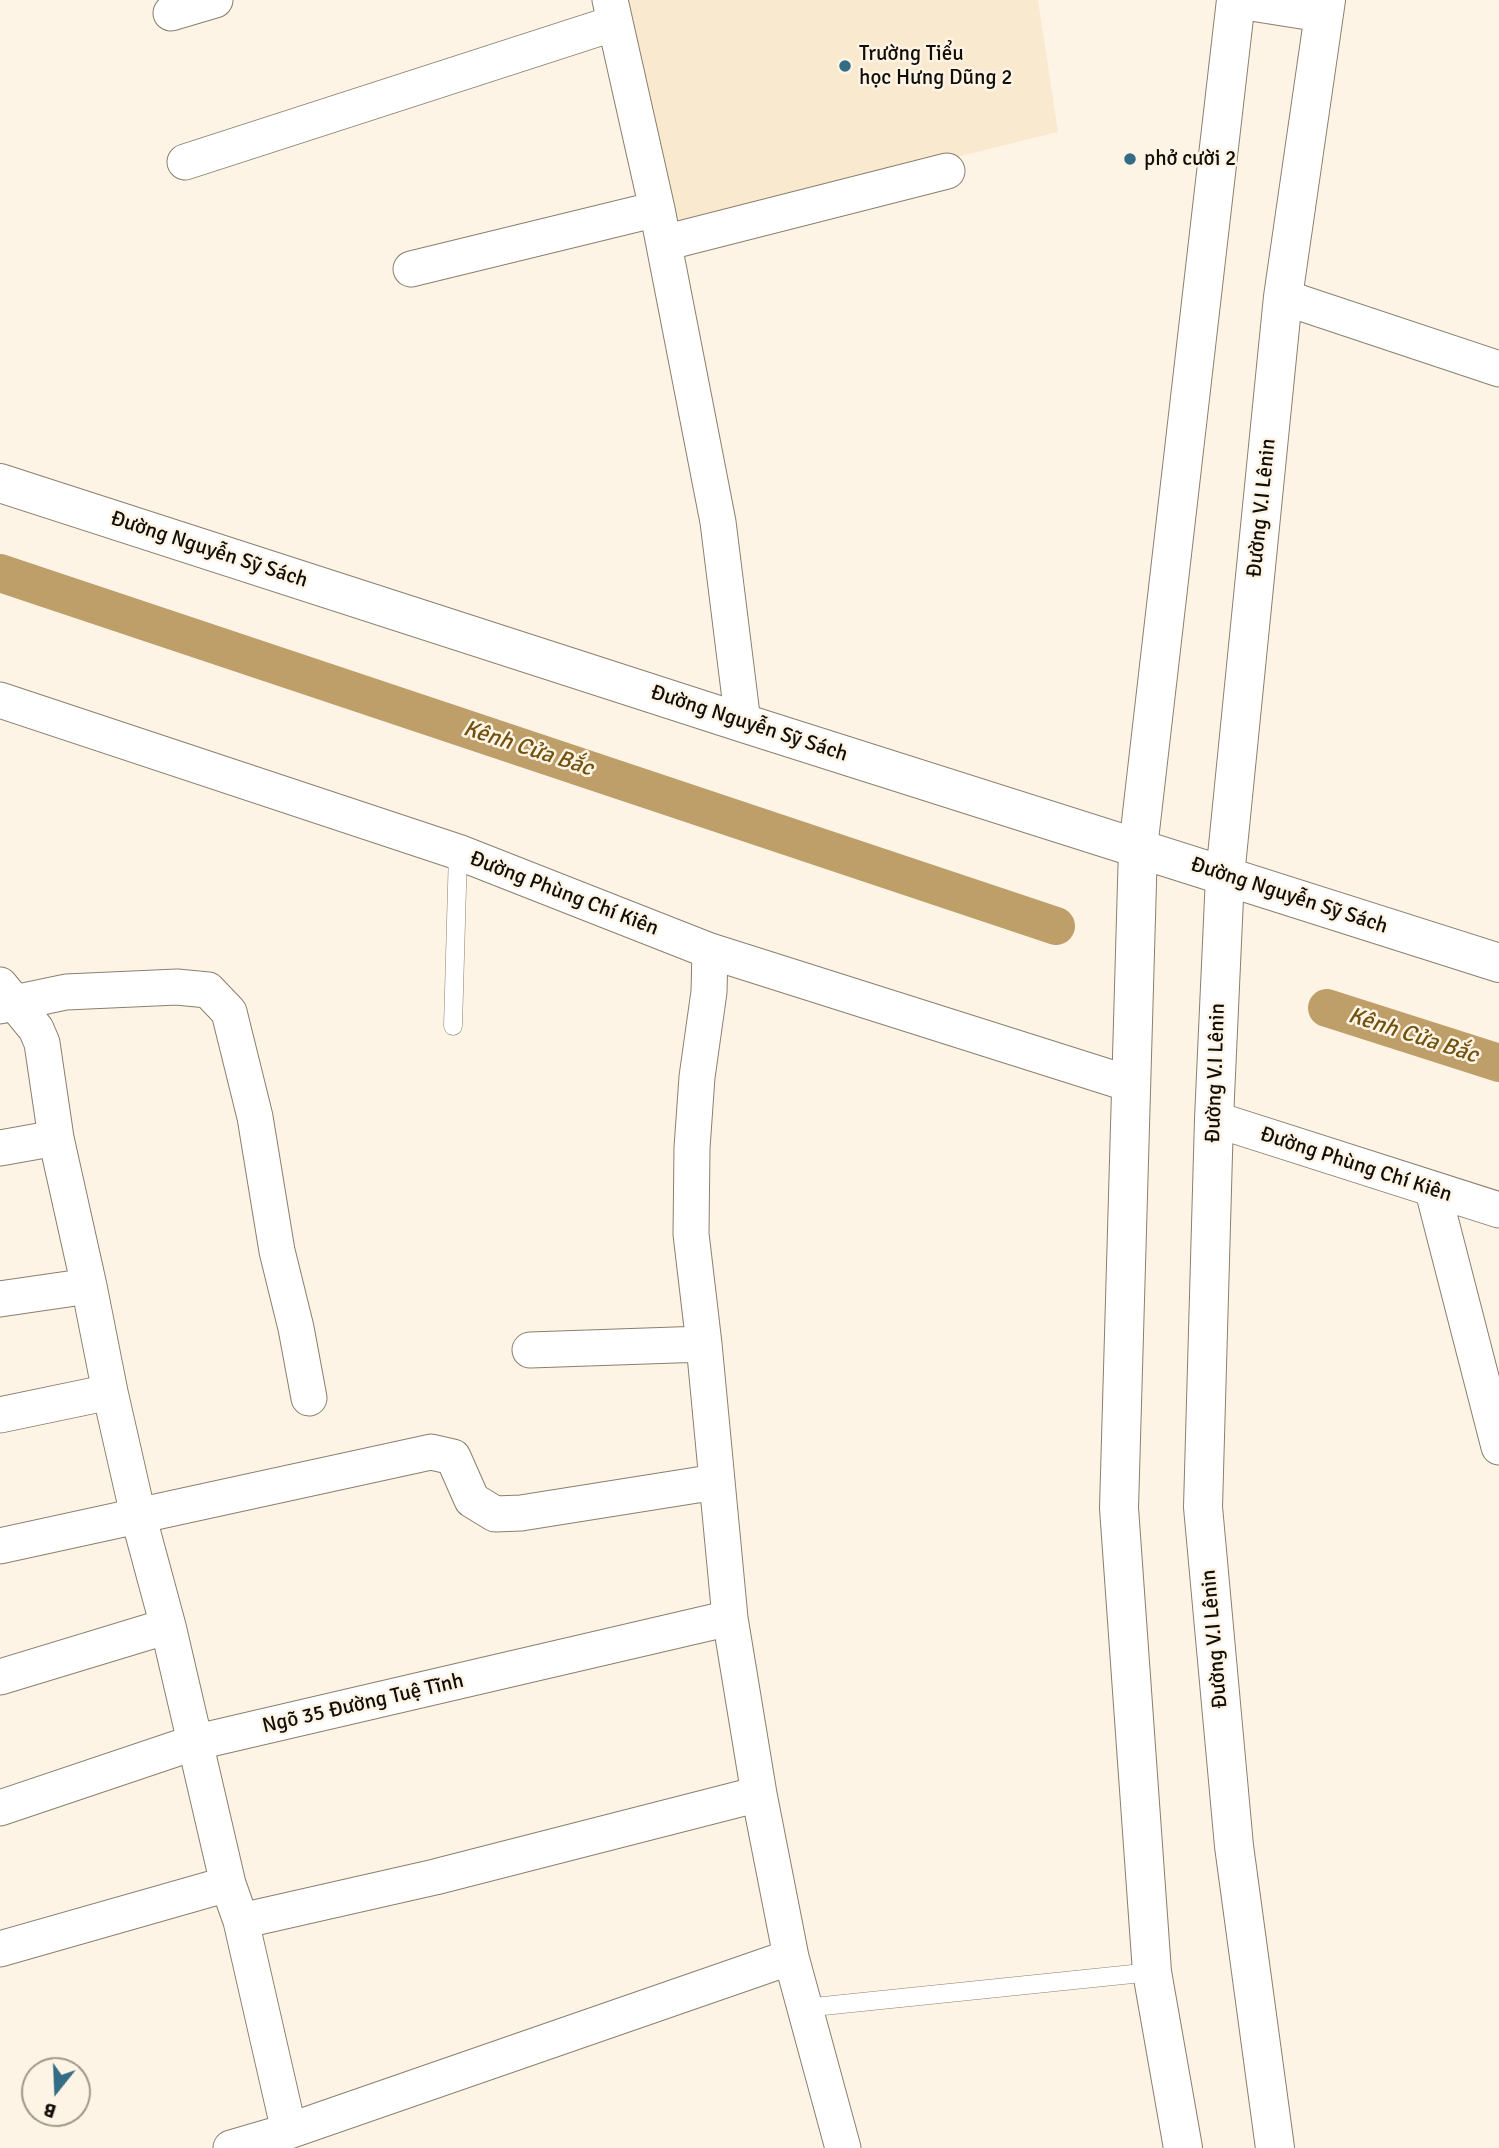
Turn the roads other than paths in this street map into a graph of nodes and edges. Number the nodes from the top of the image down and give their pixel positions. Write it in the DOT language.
graph roads {
  1 [pos="215,0"];
  2 [pos="1236,0"];
  3 [pos="1242,0"];
  4 [pos="1325,6"];
  5 [pos="613,11"];
  6 [pos="171,13"];
  7 [pos="185,162"];
  8 [pos="947,171"];
  9 [pos="657,209"];
  10 [pos="664,243"];
  11 [pos="411,269"];
  12 [pos="1283,297"];
  13 [pos="1499,369"];
  14 [pos="0,483"];
  15 [pos="0,700"];
  16 [pos="743,723"];
  17 [pos="1138,848"];
  18 [pos="458,852"];
  19 [pos="1224,876"];
  20 [pos="710,951"];
  21 [pos="1499,963"];
  22 [pos="4,998"];
  23 [pos="453,1026"];
  24 [pos="1130,1084"];
  25 [pos="1214,1119"];
  26 [pos="57,1138"];
  27 [pos="0,1148"];
  28 [pos="1433,1191"];
  29 [pos="1499,1210"];
  30 [pos="89,1286"];
  31 [pos="0,1299"];
  32 [pos="704,1344"];
  33 [pos="530,1350"];
  34 [pos="110,1392"];
  35 [pos="309,1398"];
  36 [pos="0,1415"];
  37 [pos="1499,1447"];
  38 [pos="716,1482"];
  39 [pos="138,1515"];
  40 [pos="0,1546"];
  41 [pos="730,1618"];
  42 [pos="168,1626"];
  43 [pos="0,1677"];
  44 [pos="193,1743"];
  45 [pos="759,1794"];
  46 [pos="0,1808"];
  47 [pos="228,1884"];
  48 [pos="241,1921"];
  49 [pos="0,1949"];
  50 [pos="791,1957"];
  51 [pos="1152,1972"];
  52 [pos="804,2008"];
  53 [pos="289,2131"];
  54 [pos="234,2147"];
  55 [pos="843,2148"];
  56 [pos="1183,2148"];
  57 [pos="1275,2148"];
  1 -- 6 [label="street"];
  2 -- 17 [label="main road"];
  3 -- 4 [label="main road"];
  4 -- 12 [label="main road, Đường V.I Lênin"];
  5 -- 7 [label="street"];
  5 -- 9 [label="street"];
  8 -- 10 [label="street"];
  9 -- 10 [label="street"];
  9 -- 11 [label="street"];
  10 -- 16 [label="street"];
  12 -- 13 [label="street"];
  12 -- 19 [label="main road, Đường V.I Lênin"];
  14 -- 16 [label="main road, Đường Nguyễn Sỹ Sách"];
  15 -- 18 [label="street, Đường Phùng Chí Kiên"];
  16 -- 17 [label="main road, Đường Nguyễn Sỹ Sách"];
  17 -- 19 [label="main road, Đường Nguyễn Sỹ Sách"];
  17 -- 24 [label="main road"];
  18 -- 20 [label="street, Đường Phùng Chí Kiên"];
  18 -- 23 [label="lane"];
  19 -- 21 [label="main road, Đường Nguyễn Sỹ Sách"];
  19 -- 25 [label="main road, Đường V.I Lênin"];
  20 -- 24 [label="street, Đường Phùng Chí Kiên"];
  20 -- 32 [label="street"];
  22 -- 26 [label="street"];
  22 -- 35 [label="street"];
  24 -- 51 [label="main road"];
  25 -- 28 [label="street, Đường Phùng Chí Kiên"];
  25 -- 57 [label="main road, Đường V.I Lênin"];
  26 -- 27 [label="street"];
  26 -- 30 [label="street"];
  28 -- 29 [label="street, Đường Phùng Chí Kiên"];
  28 -- 37 [label="street"];
  30 -- 31 [label="street"];
  30 -- 34 [label="street"];
  32 -- 33 [label="street"];
  32 -- 38 [label="street"];
  34 -- 36 [label="street"];
  34 -- 39 [label="street"];
  38 -- 39 [label="street"];
  38 -- 41 [label="street"];
  39 -- 40 [label="street"];
  39 -- 42 [label="street"];
  41 -- 44 [label="street, Ngõ 35 Đường Tuệ Tĩnh"];
  41 -- 45 [label="street"];
  42 -- 43 [label="street"];
  42 -- 44 [label="street"];
  44 -- 46 [label="street, Ngõ 35 Đường Tuệ Tĩnh"];
  44 -- 47 [label="street"];
  45 -- 48 [label="street"];
  45 -- 50 [label="street"];
  47 -- 48 [label="street"];
  47 -- 49 [label="street"];
  48 -- 53 [label="street"];
  50 -- 52 [label="street"];
  50 -- 53 [label="street"];
  51 -- 52 [label="lane"];
  51 -- 56 [label="main road"];
  52 -- 55 [label="street"];
  53 -- 54 [label="street"];
}
